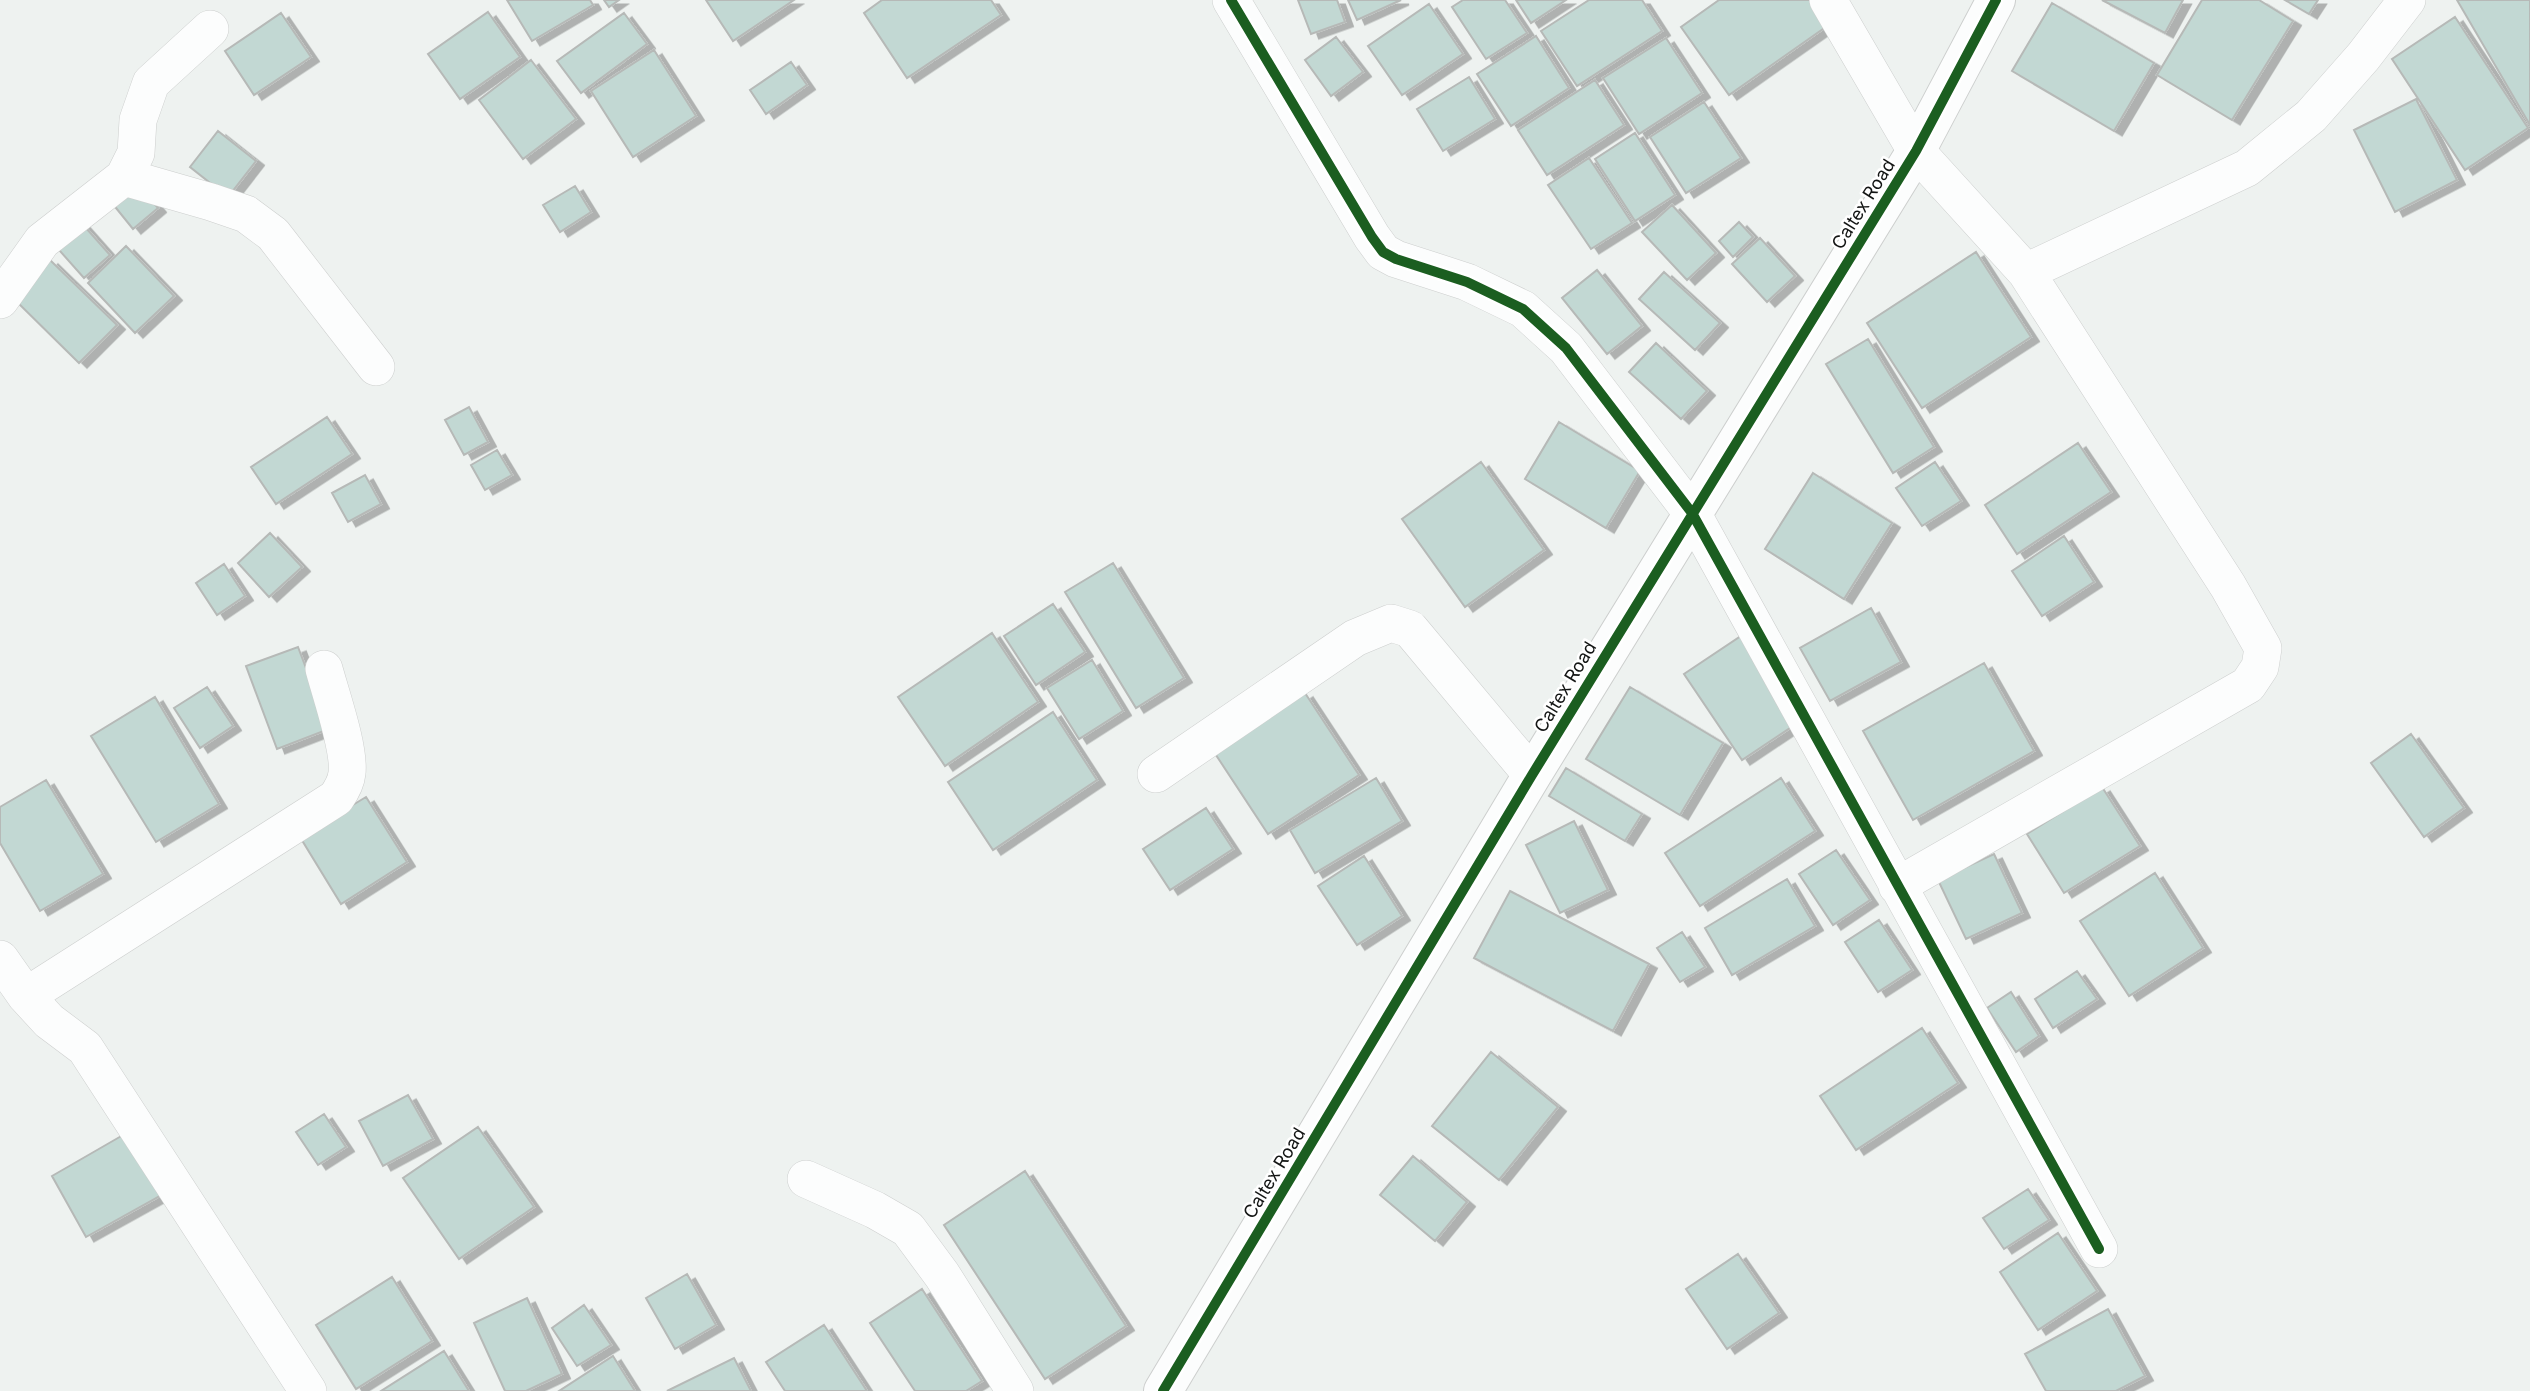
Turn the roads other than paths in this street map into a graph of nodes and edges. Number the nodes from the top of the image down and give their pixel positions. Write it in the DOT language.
graph roads {
  1 [pos="1231,0"];
  2 [pos="1828,0"];
  3 [pos="1996,0"];
  4 [pos="2407,0"];
  5 [pos="211,29"];
  6 [pos="1916,152"];
  7 [pos="124,177"];
  8 [pos="2026,272"];
  9 [pos="0,300"];
  10 [pos="376,367"];
  11 [pos="1692,513"];
  12 [pos="324,670"];
  13 [pos="1156,774"];
  14 [pos="1532,775"];
  15 [pos="1897,886"];
  16 [pos="0,959"];
  17 [pos="26,996"];
  18 [pos="806,1179"];
  19 [pos="2099,1249"];
  20 [pos="308,1391"];
  21 [pos="1014,1391"];
  22 [pos="1163,1391"];
  1 -- 11 [label="street"];
  2 -- 6 [label="street"];
  3 -- 6 [label="street, Caltex Road"];
  4 -- 8 [label="street"];
  5 -- 7 [label="street"];
  6 -- 8 [label="street"];
  6 -- 11 [label="street, Caltex Road"];
  7 -- 9 [label="street"];
  7 -- 10 [label="street"];
  8 -- 15 [label="street"];
  11 -- 14 [label="street, Caltex Road"];
  11 -- 15 [label="street"];
  12 -- 17 [label="street"];
  13 -- 14 [label="street"];
  14 -- 22 [label="street, Caltex Road"];
  15 -- 19 [label="street"];
  16 -- 17 [label="street"];
  17 -- 20 [label="street"];
  18 -- 21 [label="street"];
}
